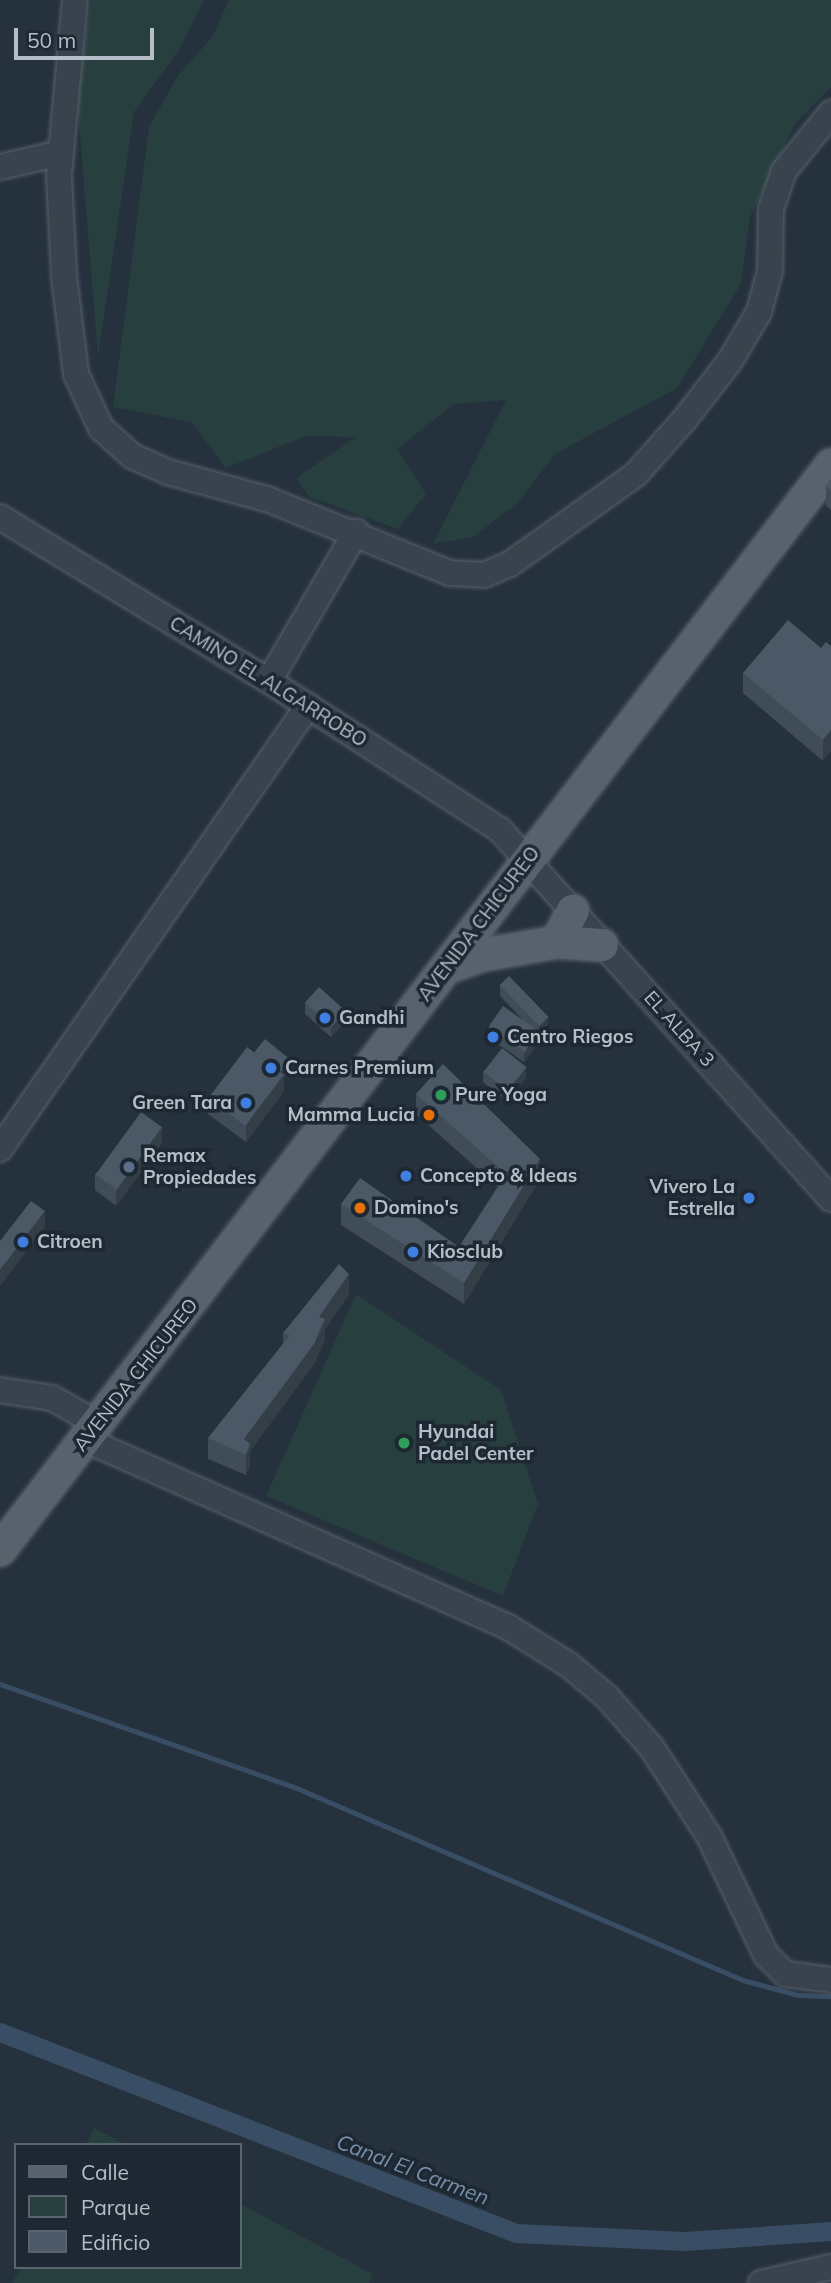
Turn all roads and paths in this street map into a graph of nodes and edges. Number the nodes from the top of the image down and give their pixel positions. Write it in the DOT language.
graph roads {
  1 [pos="75,0"];
  2 [pos="831,113"];
  3 [pos="60,153"];
  4 [pos="0,167"];
  5 [pos="831,465"];
  6 [pos="0,517"];
  7 [pos="356,532"];
  8 [pos="269,681"];
  9 [pos="308,706"];
  10 [pos="527,858"];
  11 [pos="573,911"];
  12 [pos="557,942"];
  13 [pos="602,944"];
  14 [pos="448,967"];
  15 [pos="0,1149"];
  16 [pos="831,1199"];
  17 [pos="0,1390"];
  18 [pos="92,1432"];
  19 [pos="0,1550"];
  20 [pos="831,1980"];
  21 [pos="831,2267"];
  22 [pos="761,2283"];
  1 -- 3 [label="street"];
  2 -- 7 [label="street"];
  3 -- 4 [label="street"];
  3 -- 7 [label="street"];
  5 -- 10 [label="main road, AVENIDA CHICUREO"];
  6 -- 8 [label="street, CAMINO EL ALGARROBO"];
  7 -- 8 [label="street"];
  8 -- 9 [label="street, CAMINO EL ALGARROBO"];
  9 -- 10 [label="street, CAMINO EL ALGARROBO"];
  9 -- 15 [label="street"];
  10 -- 11 [label="street, EL ALBA 3"];
  10 -- 14 [label="main road, AVENIDA CHICUREO"];
  11 -- 12 [label="main road"];
  11 -- 13 [label="street, EL ALBA 3"];
  12 -- 13 [label="main road"];
  12 -- 14 [label="main road"];
  13 -- 16 [label="street, EL ALBA 3"];
  14 -- 18 [label="main road, AVENIDA CHICUREO"];
  17 -- 18 [label="street"];
  18 -- 19 [label="main road, AVENIDA CHICUREO"];
  18 -- 20 [label="street"];
  21 -- 22 [label="street"];
}
